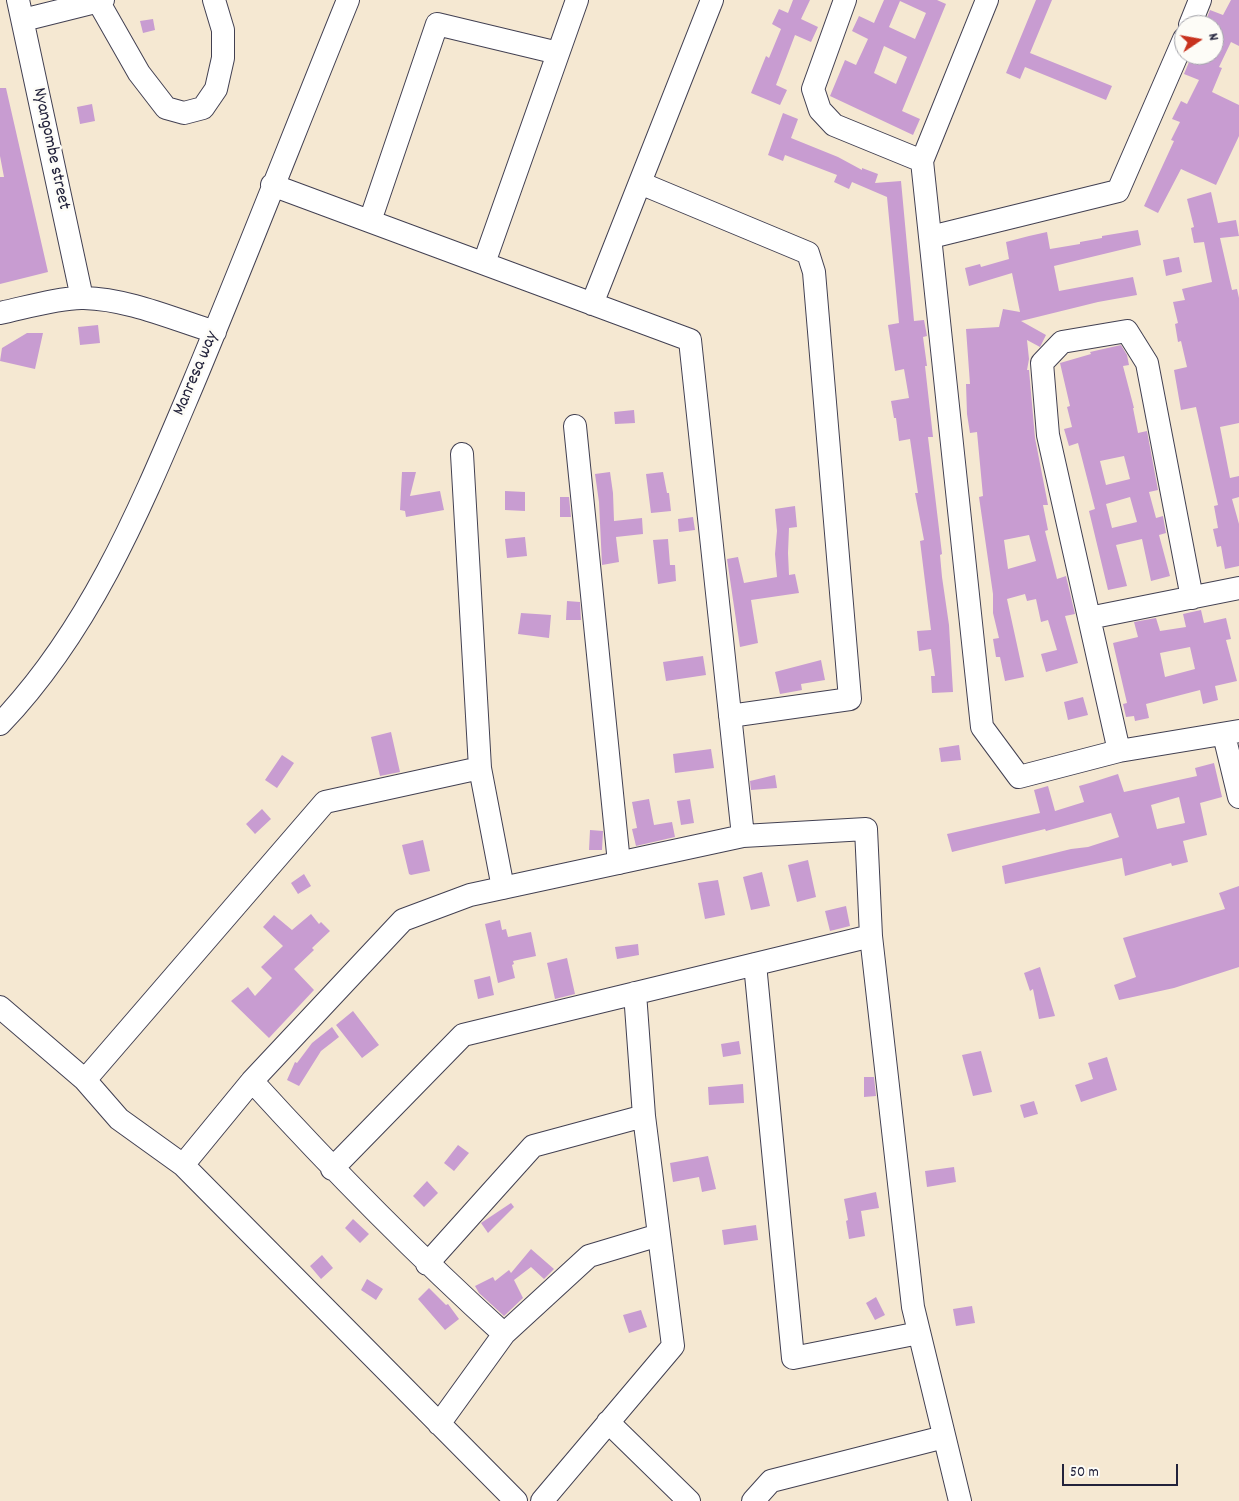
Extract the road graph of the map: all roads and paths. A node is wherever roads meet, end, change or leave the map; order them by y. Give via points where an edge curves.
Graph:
1 (214, 0) edge
2 (348, 0) edge
3 (577, 0) edge
4 (712, 0) edge
5 (845, 0) edge
6 (987, 0) edge
7 (1200, 0) edge
8 (100, 1) edge
9 (20, 10) edge
10 (1194, 15) edge
11 (558, 53) junction
12 (1174, 62) edge
13 (922, 161) junction
14 (640, 183) junction
15 (272, 185) junction
16 (370, 221) junction
17 (931, 237) junction
18 (484, 264) junction
19 (82, 298) junction
20 (592, 304) junction
21 (0, 313) edge
22 (215, 332) junction
23 (575, 426) dead end
24 (462, 454) dead end
25 (1239, 588) edge
26 (1192, 598) junction
27 (1089, 618) junction
28 (730, 716) junction
29 (0, 723) edge
30 (1231, 733) edge
31 (1119, 751) junction
32 (480, 768) junction
33 (1239, 797) edge
34 (743, 836) junction
35 (619, 863) junction
36 (503, 888) junction
37 (871, 936) junction
38 (755, 964) junction
39 (635, 993) junction
40 (0, 1006) edge
41 (84, 1080) junction
42 (252, 1081) junction
43 (644, 1116) junction
44 (183, 1165) junction
45 (332, 1169) junction
46 (659, 1235) junction
47 (427, 1264) junction
48 (919, 1333) junction
49 (504, 1334) junction
50 (608, 1422) junction
51 (440, 1424) junction
52 (944, 1437) junction
53 (516, 1501) edge
54 (542, 1501) edge
55 (689, 1501) edge
56 (752, 1501) edge
57 (960, 1501) edge

1 - 8 street via 223,30 223,58 216,89 203,108 184,113 166,108 139,73
2 - 15 street, Manresa way
3 - 11 street
4 - 14 street
5 - 13 street via 813,89 820,110 834,125
6 - 13 street
7 - 10 street
8 - 9 street
9 - 19 street, Nyangombe street
11 - 16 street via 437,24
11 - 18 street
12 - 17 street via 1118,191
13 - 17 street
14 - 20 street
14 - 28 street via 808,253 814,272 850,698
15 - 16 street
15 - 22 street, Manresa way
16 - 18 street
17 - 31 street via 982,726 1019,777
18 - 20 street
19 - 21 street
19 - 22 street via 116,302
20 - 28 street via 690,340
22 - 29 street, Manresa way via 120,549 60,650
23 - 35 street
24 - 32 street
25 - 26 street
26 - 27 street
26 - 27 street via 1147,363 1127,331 1062,342 1042,363 1048,435
27 - 31 street
28 - 34 street
30 - 31 street
30 - 33 street
32 - 36 street
32 - 41 street via 325,802
34 - 35 street
34 - 37 street via 866,829
35 - 36 street
36 - 42 street via 470,895 403,920
37 - 38 street
37 - 48 street via 913,1307
38 - 39 street
38 - 48 street via 793,1358
39 - 43 street
39 - 45 street via 463,1035
40 - 41 street
41 - 44 street via 118,1119
42 - 44 street
42 - 45 street
43 - 46 street
43 - 47 street via 533,1146
44 - 51 street
45 - 47 street
46 - 49 street via 589,1256
46 - 50 street via 673,1346
47 - 49 street
48 - 52 street
49 - 51 street
50 - 54 street
50 - 55 street
51 - 53 street
52 - 56 street via 770,1481
52 - 57 street

